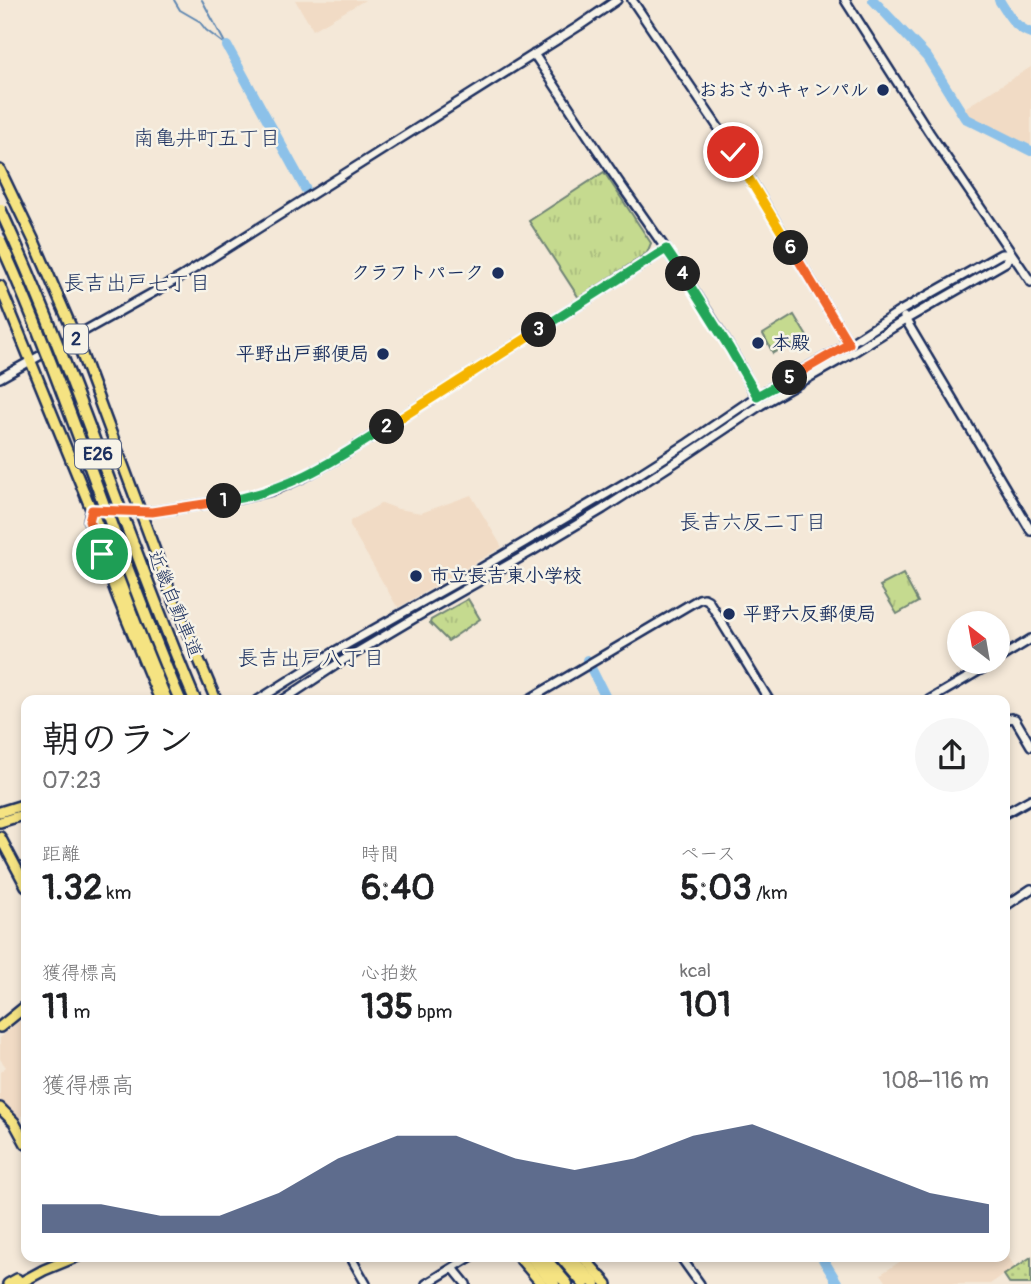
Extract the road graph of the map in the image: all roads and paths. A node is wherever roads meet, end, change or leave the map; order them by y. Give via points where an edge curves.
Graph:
1 (617, 0) edge
2 (632, 0) edge
3 (845, 0) edge
4 (534, 54) junction
5 (0, 170) edge
6 (0, 209) edge
7 (0, 241) edge
8 (666, 249) junction
9 (1011, 254) junction
10 (1031, 282) edge
11 (0, 286) edge
12 (900, 311) junction
13 (905, 320) junction
14 (75, 336) junction
15 (849, 344) junction
16 (31, 361) junction
17 (0, 378) edge
18 (757, 396) junction
19 (761, 405) junction
20 (92, 510) junction
21 (142, 513) junction
22 (1031, 531) edge
23 (1031, 639) edge
24 (1010, 652) edge
25 (973, 674) edge
26 (158, 695) edge
27 (167, 695) edge
28 (178, 695) edge
29 (193, 695) edge
30 (214, 695) edge
31 (266, 695) edge
32 (291, 695) edge
33 (536, 695) edge
34 (766, 695) edge
35 (937, 695) edge
36 (1010, 718) edge
37 (1031, 746) edge
38 (1031, 799) edge
39 (21, 806) edge
40 (1010, 811) edge
41 (0, 812) edge
42 (21, 816) edge
43 (0, 822) edge
44 (0, 837) edge
45 (21, 877) edge
46 (1031, 890) edge
47 (1010, 903) edge
48 (21, 1010) edge
49 (0, 1027) edge
50 (0, 1108) edge
51 (21, 1136) edge
52 (63, 1262) edge
53 (353, 1262) edge
54 (462, 1262) edge
55 (523, 1262) edge
56 (535, 1262) edge
57 (548, 1262) edge
58 (565, 1262) edge
59 (575, 1262) edge
60 (587, 1262) edge
61 (684, 1262) edge
62 (453, 1268) junction
63 (8, 1284) edge
64 (366, 1284) edge
65 (426, 1284) edge
66 (466, 1284) edge
67 (542, 1284) edge
68 (554, 1284) edge
69 (567, 1284) edge
70 (584, 1284) edge
71 (595, 1284) edge
72 (607, 1284) edge
73 (700, 1284) edge

1 - 4 street
2 - 15 street via 724,136
3 - 9 street
4 - 8 street
4 - 14 street via 191,271
5 - 14 main road, 2
6 - 29 highway, 近畿自動車道 / E26, bridge
7 - 28 highway, 近畿自動車道 / E26, bridge
8 - 18 street
8 - 21 street via 304,477 243,499
9 - 10 street
9 - 12 street via 1001,254
9 - 13 street via 1006,262
11 - 16 main road
12 - 13 street
12 - 15 street
13 - 19 street
13 - 22 street
14 - 16 street
14 - 21 main road, 2
15 - 18 street
16 - 17 street
16 - 20 main road
18 - 19 street
18 - 31 street via 625,483
19 - 32 street via 603,509
20 - 21 street
20 - 26 main road via 89,521
20 - 27 main road
21 - 30 main road, 2
23 - 24 street
25 - 35 street
33 - 34 street via 704,598
36 - 37 street via 1015,719
38 - 40 street
39 - 41 main road
42 - 43 main road
44 - 45 main road
46 - 47 street
48 - 49 main road
50 - 51 main road
52 - 63 main road
53 - 64 street
54 - 62 street
55 - 67 main road
56 - 68 highway
57 - 69 highway
58 - 70 highway
59 - 71 highway
60 - 72 main road
61 - 73 street
62 - 65 street
62 - 66 street

